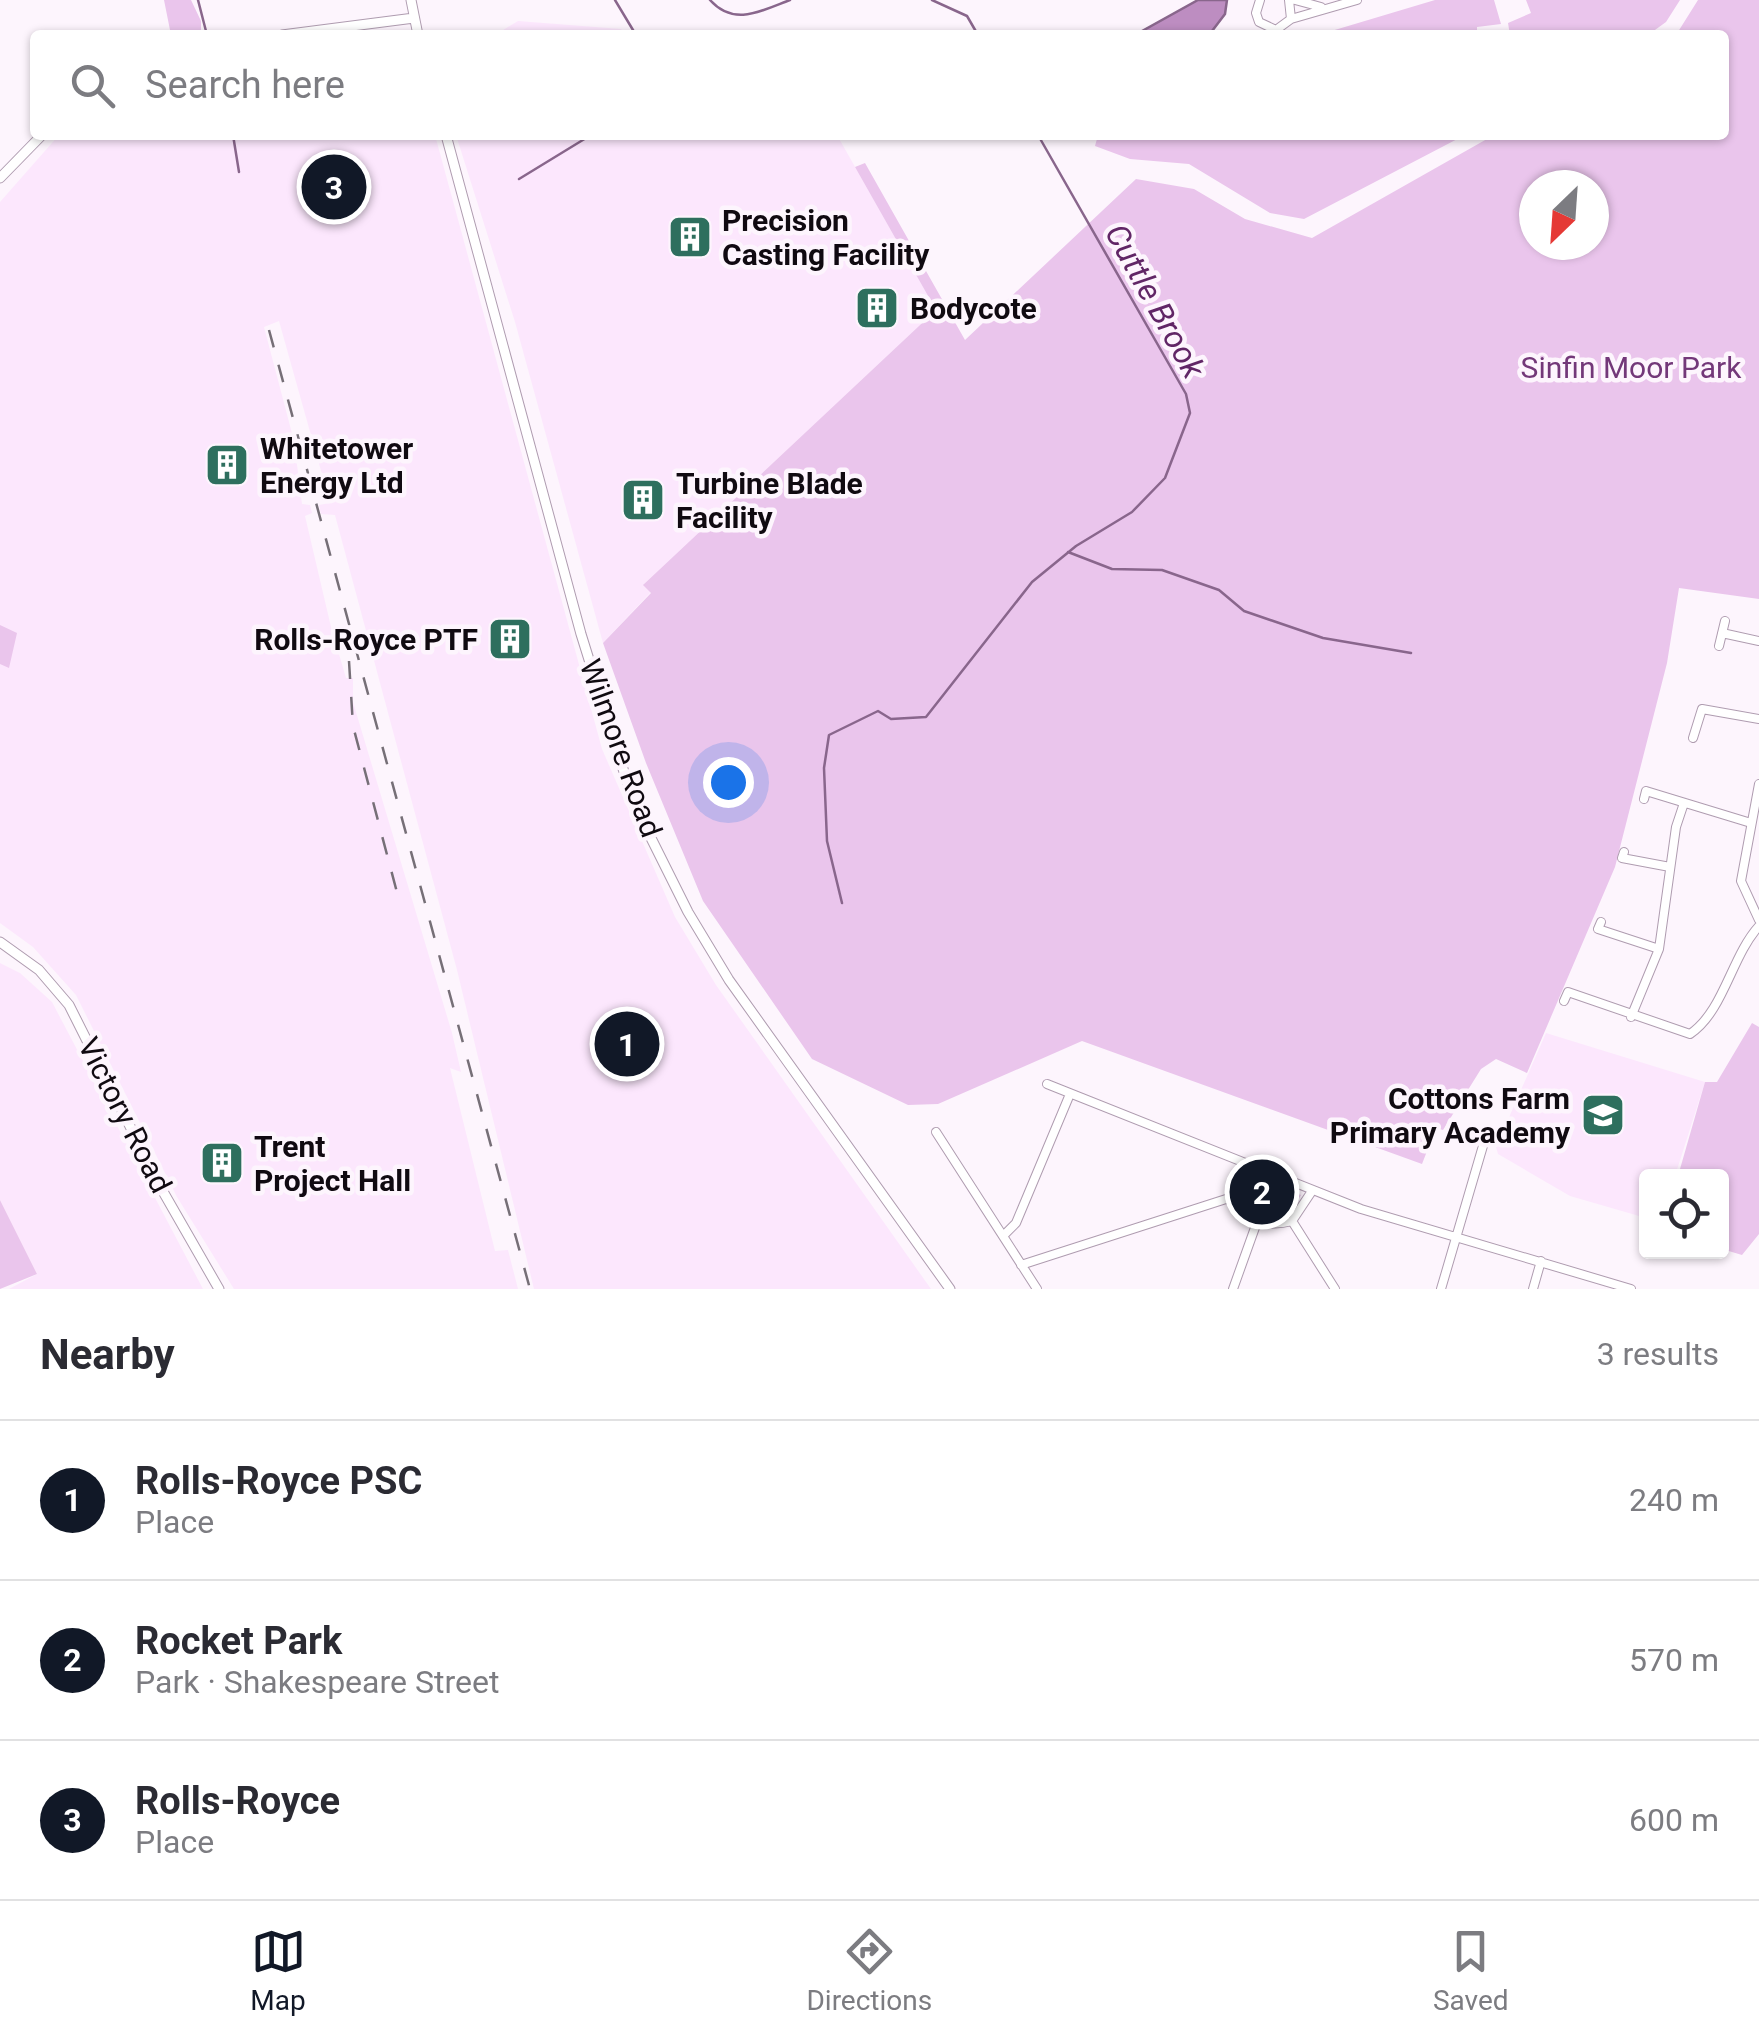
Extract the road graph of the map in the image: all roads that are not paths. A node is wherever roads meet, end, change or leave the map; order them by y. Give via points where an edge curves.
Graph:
1 (410, 0) edge
2 (1292, 0) edge
3 (1357, 0) edge
4 (1257, 3) edge
5 (1321, 8) junction
6 (414, 18) junction
7 (1292, 19) junction
8 (321, 30) edge
9 (417, 30) edge
10 (37, 140) edge
11 (447, 140) edge
12 (0, 178) edge
13 (1725, 621) dead end
14 (1722, 634) junction
15 (1759, 642) edge
16 (1719, 646) dead end
17 (1759, 719) edge
18 (1693, 738) dead end
19 (1759, 784) edge
20 (1644, 799) dead end
21 (1684, 804) junction
22 (1750, 828) junction
23 (1624, 852) dead end
24 (1670, 867) junction
25 (1601, 922) dead end
26 (1759, 923) edge
27 (0, 942) edge
28 (1659, 950) junction
29 (0, 952) edge
30 (16, 954) junction
31 (1564, 1001) dead end
32 (1631, 1017) junction
33 (1047, 1084) dead end
34 (1070, 1094) junction
35 (936, 1132) dead end
36 (1485, 1139) dead end
37 (1312, 1192) junction
38 (1292, 1221) junction
39 (1258, 1222) junction
40 (1003, 1236) junction
41 (1456, 1238) junction
42 (1541, 1262) junction
43 (1021, 1265) junction
44 (219, 1289) edge
45 (950, 1289) edge
46 (1037, 1289) edge
47 (1234, 1289) edge
48 (1335, 1289) edge
49 (1441, 1289) edge
50 (1533, 1289) edge
51 (1631, 1289) edge

1 - 6 street
2 - 5 street
2 - 7 street
3 - 5 street
4 - 7 street via 1256,18 1266,28 1281,29
5 - 7 street
6 - 8 street
6 - 9 street
10 - 12 street
11 - 45 street, Wilmore Road via 581,634 634,804 729,980
13 - 14 street
14 - 15 street
14 - 16 street
17 - 18 street via 1702,709
19 - 22 street
20 - 21 street via 1646,791
21 - 22 street
21 - 24 street
22 - 26 street via 1741,880
23 - 24 street via 1622,858
24 - 28 street
25 - 28 street via 1598,929
26 - 32 street via 1704,1026 1690,1034
27 - 30 street, Victory Road
28 - 32 street
29 - 30 street
30 - 44 street, Victory Road via 69,1006
31 - 32 street via 1568,992
33 - 34 street
34 - 37 street
34 - 40 street via 1016,1223
35 - 40 street
36 - 41 street
37 - 38 street
37 - 41 street
38 - 39 street
38 - 48 street
39 - 43 street via 1226,1200
39 - 47 street
40 - 43 street
41 - 42 street
41 - 49 street
42 - 50 street
42 - 51 street
43 - 46 street

